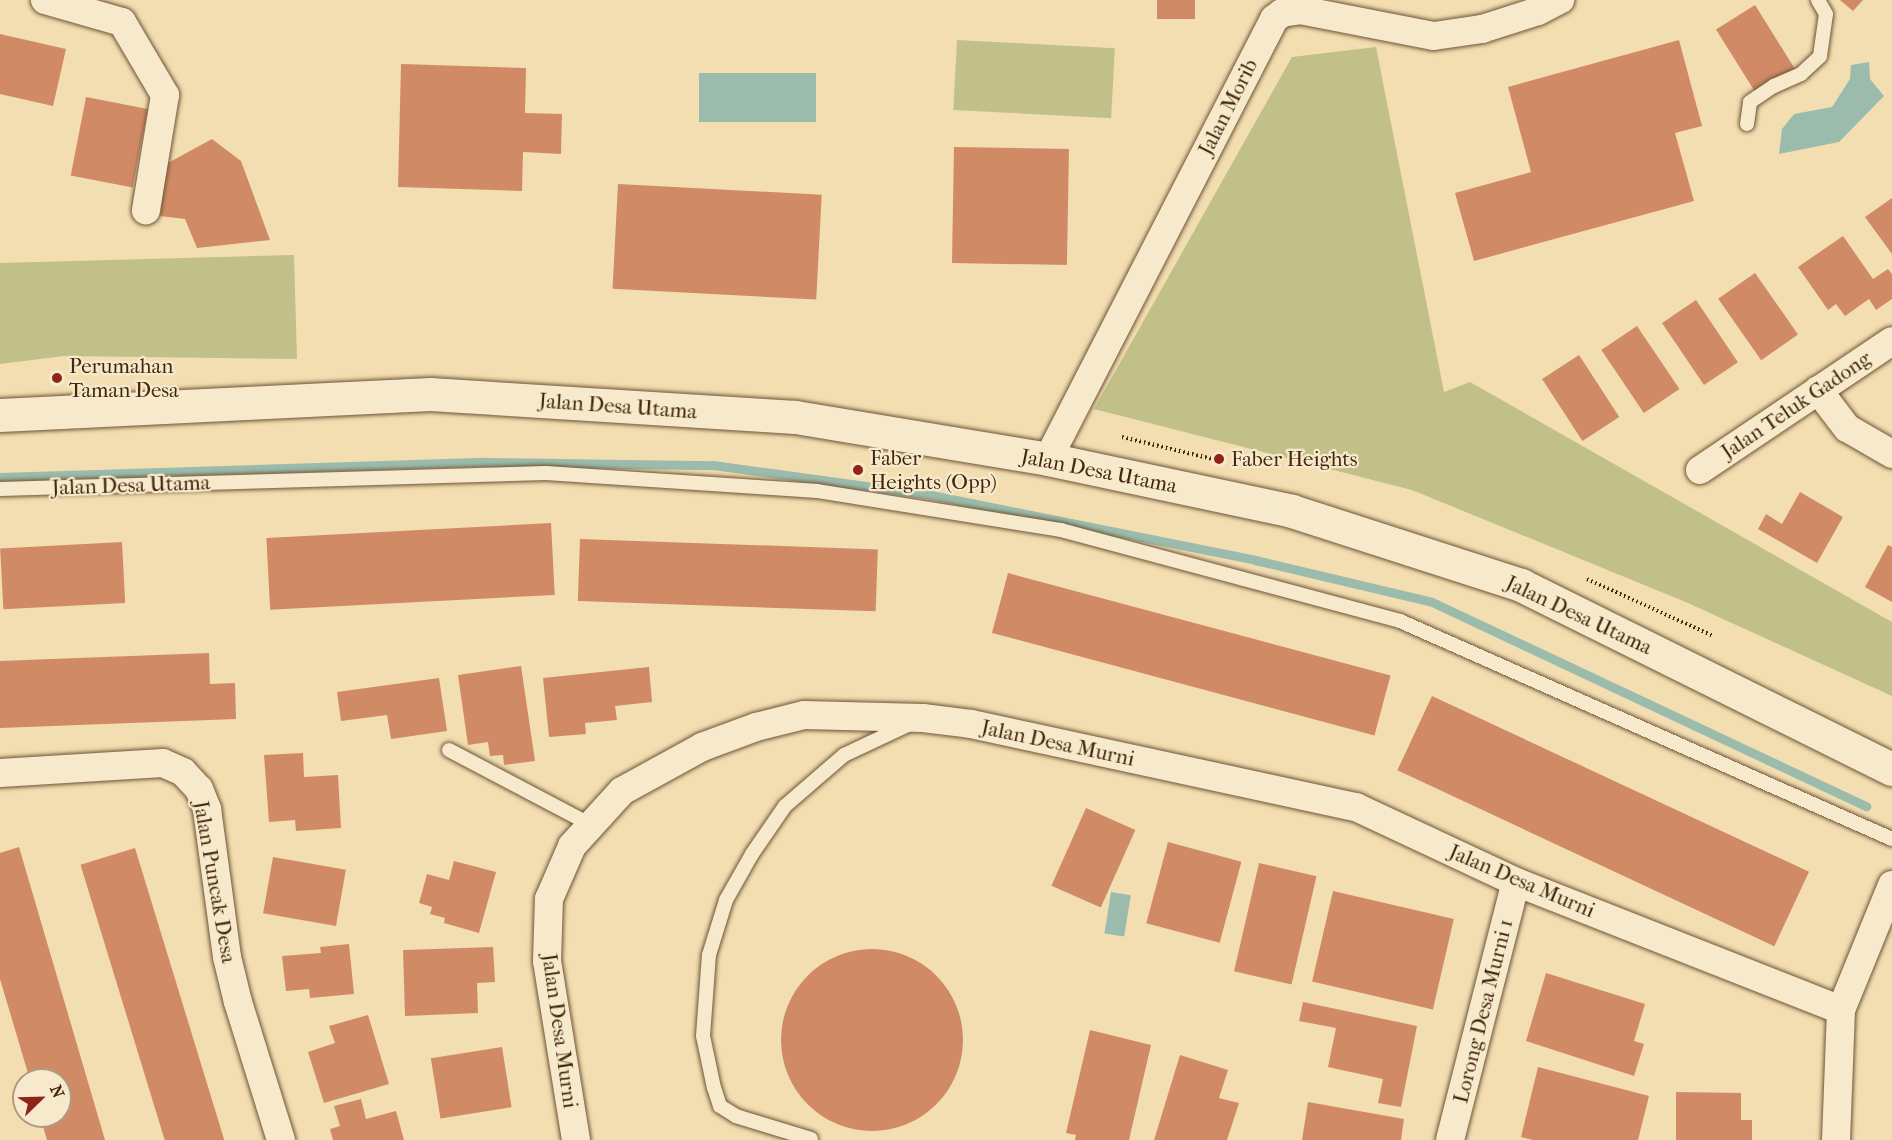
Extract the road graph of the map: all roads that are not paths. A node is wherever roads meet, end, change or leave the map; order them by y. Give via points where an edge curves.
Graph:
1 (45, 0) edge
2 (1560, 0) edge
3 (1818, 0) edge
4 (1316, 6) edge
5 (1747, 124) dead end
6 (146, 210) dead end
7 (1892, 341) edge
8 (1818, 390) junction
9 (0, 415) edge
10 (1892, 454) edge
11 (1048, 459) junction
12 (1700, 470) dead end
13 (0, 489) edge
14 (923, 718) junction
15 (449, 750) dead end
16 (1892, 769) edge
17 (0, 773) edge
18 (591, 825) junction
19 (1892, 839) edge
20 (1516, 882) junction
21 (1892, 885) edge
22 (1841, 1010) junction
23 (811, 1139) edge
24 (281, 1140) edge
25 (576, 1140) edge
26 (1450, 1140) edge
27 (1836, 1140) edge

1 - 6 street via 122,22 165,95
2 - 4 street, Jalan Morib via 1482,29 1434,36
3 - 5 lane via 1826,14 1820,57 1801,74 1750,102
4 - 11 street, Jalan Morib via 1282,13 1268,27
7 - 8 street, Jalan Teluk Gadong
8 - 10 street via 1847,428
8 - 12 street, Jalan Teluk Gadong
9 - 11 street, Jalan Desa Utama via 430,394 795,417
11 - 16 street, Jalan Desa Utama via 1292,511 1521,585
13 - 19 lane, Jalan Desa Utama via 546,473 817,490 1061,530 1400,621
14 - 18 street, Jalan Desa Murni via 804,715 756,727 702,747 622,791
14 - 20 street, Jalan Desa Murni via 971,724 1356,807
14 - 23 lane via 844,755 785,806 726,900 709,955 704,1036 720,1106 736,1116
15 - 18 lane
17 - 24 street, Jalan Puncak Desa via 164,763 183,772 199,789 207,809 227,957
18 - 25 street, Jalan Desa Murni via 572,846 549,899 547,961
20 - 22 street, Jalan Desa Murni
20 - 26 street, Lorong Desa Murni 1
21 - 22 street
22 - 27 street

